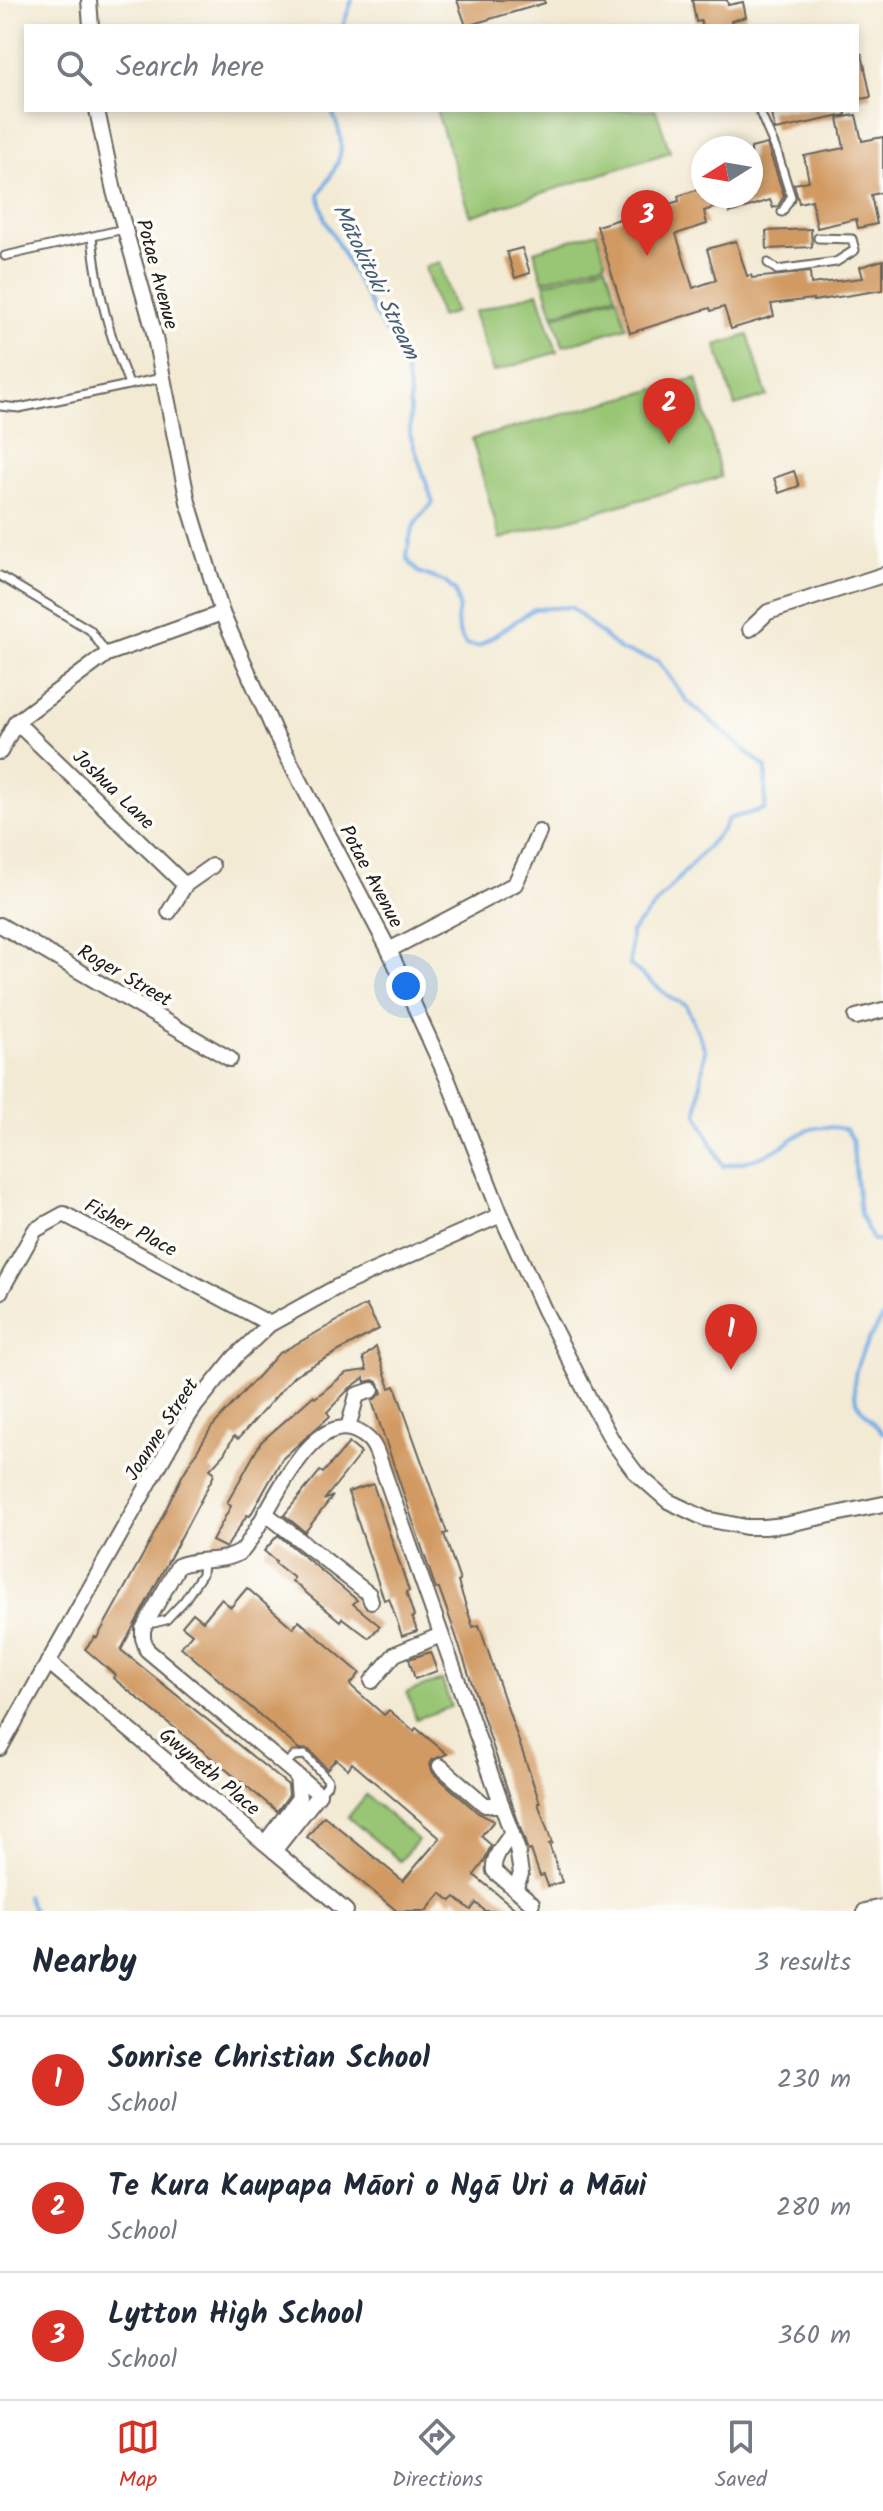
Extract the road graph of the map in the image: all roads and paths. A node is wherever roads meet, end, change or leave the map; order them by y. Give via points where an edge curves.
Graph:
1 (89, 0) edge
2 (91, 24) edge
3 (97, 112) edge
4 (760, 112) edge
5 (782, 212) dead end
6 (125, 228) junction
7 (92, 237) junction
8 (818, 238) dead end
9 (5, 256) dead end
10 (768, 263) dead end
11 (162, 378) junction
12 (129, 384) junction
13 (0, 406) edge
14 (883, 575) edge
15 (0, 576) edge
16 (222, 613) junction
17 (750, 629) dead end
18 (107, 654) junction
19 (16, 722) junction
20 (0, 752) edge
21 (539, 832) dead end
22 (212, 866) dead end
23 (185, 885) junction
24 (169, 912) dead end
25 (0, 925) edge
26 (389, 950) junction
27 (883, 1010) edge
28 (856, 1017) dead end
29 (230, 1059) dead end
30 (501, 1215) junction
31 (0, 1292) edge
32 (270, 1324) junction
33 (372, 1390) dead end
34 (348, 1428) junction
35 (883, 1504) edge
36 (265, 1513) junction
37 (203, 1561) junction
38 (371, 1601) dead end
39 (146, 1622) junction
40 (441, 1635) junction
41 (48, 1662) junction
42 (372, 1681) dead end
43 (0, 1748) edge
44 (284, 1765) junction
45 (440, 1766) dead end
46 (297, 1776) junction
47 (319, 1794) junction
48 (502, 1805) junction
49 (512, 1833) junction
50 (270, 1847) junction
51 (515, 1888) junction
52 (532, 1903) dead end
53 (883, 1907) edge
54 (346, 1911) edge
55 (865, 1911) edge

1 - 2 street
3 - 6 street, Potae Avenue
4 - 5 lane via 788,182 791,197
6 - 7 lane
6 - 11 street, Potae Avenue
7 - 9 lane
7 - 12 lane via 104,315
8 - 10 lane via 852,239 855,250 836,262 777,270
11 - 12 lane
11 - 16 street, Potae Avenue via 188,502
12 - 13 lane via 19,408
14 - 17 street via 768,612
15 - 18 lane via 90,630
16 - 18 street
16 - 26 street, Potae Avenue via 275,733
18 - 19 street
19 - 20 street
19 - 23 street, Joshua Lane
21 - 26 street via 515,884
22 - 23 street
23 - 24 street
25 - 29 street, Roger Street
26 - 30 street, Potae Avenue
27 - 28 street
30 - 32 street, Joanne Street via 337,1287
30 - 35 street, Potae Avenue via 592,1404 652,1489 686,1511 746,1527 784,1525
31 - 32 street, Fisher Place via 35,1230 64,1214
32 - 41 street, Joanne Street via 196,1405
33 - 34 street via 357,1395
34 - 36 street via 323,1435 303,1455
34 - 40 street via 367,1436 374,1447
36 - 37 street via 242,1551
36 - 38 street via 369,1594
37 - 39 street via 178,1566
37 - 39 lane via 202,1574 184,1601 166,1620
39 - 44 street via 147,1650
40 - 42 street via 395,1654
40 - 48 street
41 - 43 street, Joanne Street
41 - 50 street, Gwyneth Place
44 - 46 street
44 - 47 lane via 305,1755 328,1780
45 - 48 street via 485,1805
46 - 47 street
46 - 50 street via 299,1798
47 - 50 street
48 - 49 street
49 - 51 street via 521,1865
49 - 51 street via 492,1867
50 - 54 street, Gwyneth Place
51 - 52 street
53 - 55 street

